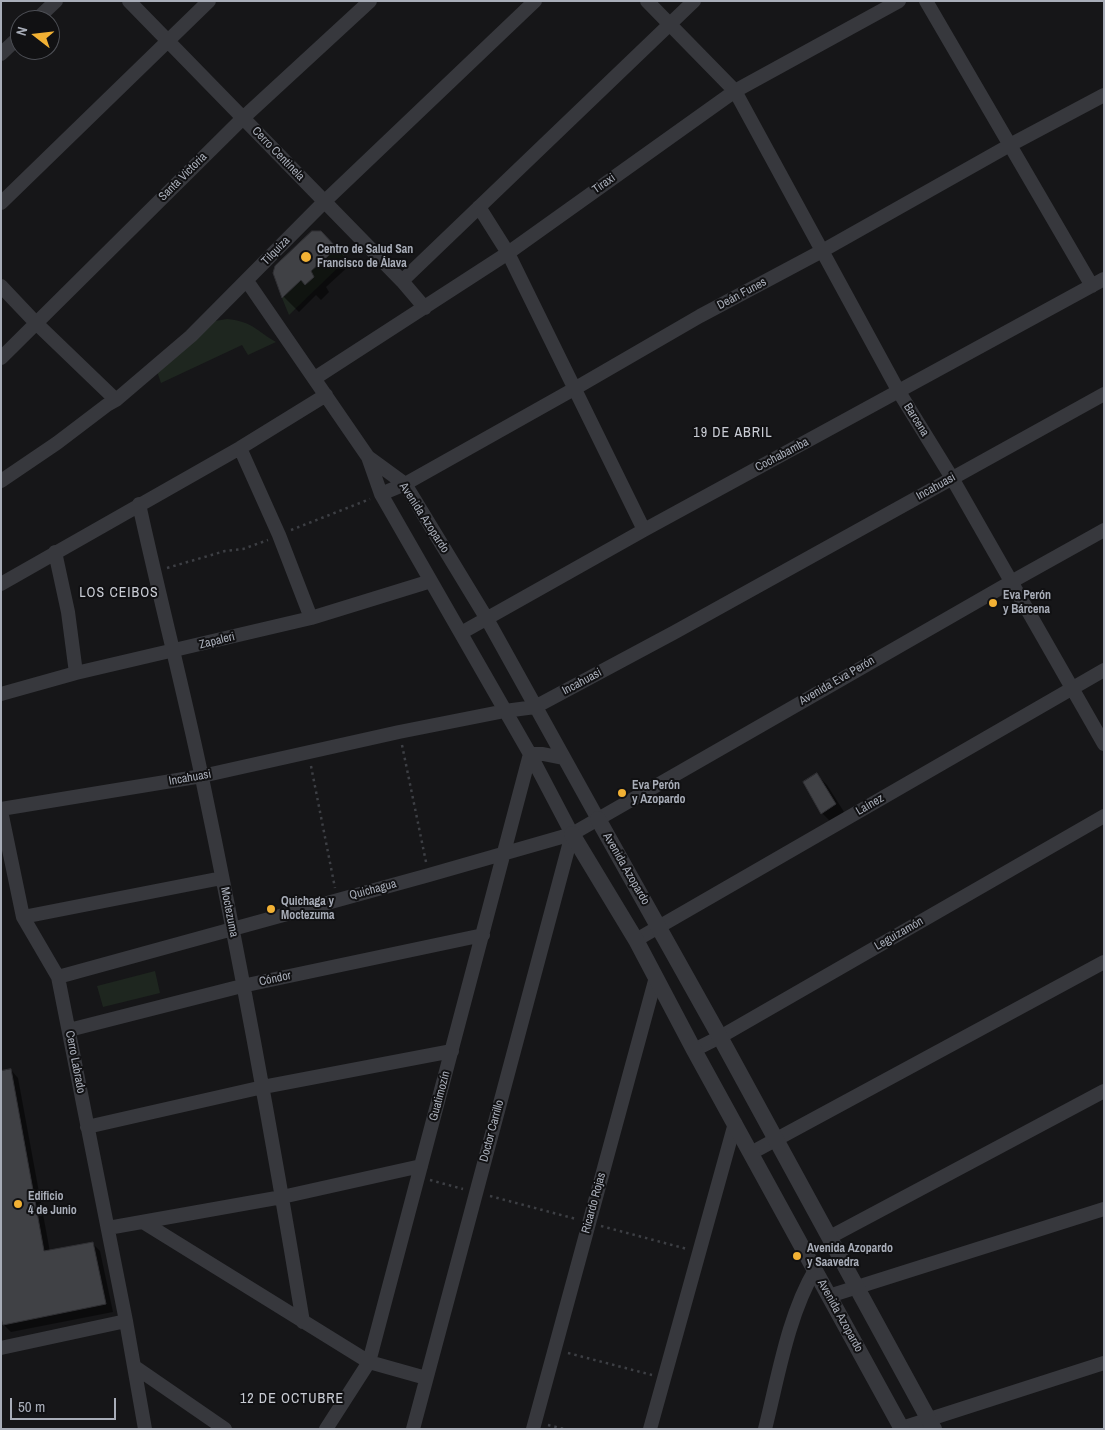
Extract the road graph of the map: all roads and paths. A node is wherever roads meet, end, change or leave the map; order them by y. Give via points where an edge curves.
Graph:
1 (56, 1) edge
2 (129, 1) edge
3 (209, 1) edge
4 (370, 1) edge
5 (535, 1) edge
6 (647, 1) edge
7 (694, 1) edge
8 (899, 1) edge
9 (926, 1) edge
10 (47, 10) edge
11 (670, 24) junction
12 (168, 41) junction
13 (736, 91) junction
14 (1104, 95) edge
15 (243, 118) junction
16 (1010, 145) junction
17 (324, 202) junction
18 (1, 203) edge
19 (479, 207) junction
20 (822, 251) junction
21 (508, 253) junction
22 (247, 280) junction
23 (402, 281) junction
24 (1098, 283) edge
25 (1, 286) edge
26 (425, 308) junction
27 (36, 323) junction
28 (1, 358) edge
29 (315, 378) junction
30 (574, 389) junction
31 (899, 392) junction
32 (1104, 394) edge
33 (326, 395) junction
34 (116, 400) junction
35 (240, 448) junction
36 (368, 458) junction
37 (952, 478) junction
38 (1, 481) edge
39 (405, 484) junction
40 (381, 494) junction
41 (139, 504) junction
42 (644, 530) junction
43 (1104, 530) edge
44 (55, 552) junction
45 (431, 582) junction
46 (1011, 582) junction
47 (1, 584) edge
48 (311, 618) junction
49 (487, 620) junction
50 (461, 633) junction
51 (172, 652) junction
52 (1104, 670) edge
53 (76, 673) junction
54 (1072, 687) junction
55 (1, 694) edge
56 (535, 707) junction
57 (505, 711) junction
58 (399, 732) junction
59 (1104, 744) edge
60 (308, 752) junction
61 (530, 754) junction
62 (563, 758) junction
63 (202, 776) junction
64 (1, 810) edge
65 (1104, 816) edge
66 (598, 819) junction
67 (572, 834) junction
68 (503, 854) junction
69 (429, 875) junction
70 (222, 878) junction
71 (337, 900) junction
72 (23, 918) junction
73 (659, 928) junction
74 (233, 930) junction
75 (482, 935) junction
76 (636, 940) junction
77 (1104, 962) edge
78 (58, 977) junction
79 (656, 977) junction
80 (242, 986) junction
81 (69, 1030) junction
82 (720, 1037) junction
83 (694, 1050) junction
84 (452, 1051) junction
85 (263, 1087) junction
86 (1104, 1091) edge
87 (734, 1123) junction
88 (87, 1127) junction
89 (776, 1140) junction
90 (751, 1154) junction
91 (420, 1172) junction
92 (476, 1192) junction
93 (282, 1196) junction
94 (1104, 1209) edge
95 (142, 1222) junction
96 (588, 1223) junction
97 (108, 1228) junction
98 (830, 1237) junction
99 (699, 1252) junction
100 (814, 1270) junction
101 (856, 1288) junction
102 (829, 1296) junction
103 (126, 1322) junction
104 (304, 1322) junction
105 (1, 1348) edge
106 (554, 1350) junction
107 (369, 1362) junction
108 (1104, 1363) edge
109 (135, 1367) junction
110 (426, 1378) junction
111 (663, 1378) junction
112 (932, 1423) edge
113 (902, 1428) edge
114 (145, 1429) edge
115 (224, 1429) edge
116 (326, 1429) edge
117 (413, 1429) edge
118 (533, 1429) edge
119 (650, 1429) edge
120 (765, 1429) edge

1 - 10 street
2 - 12 street, Cerro Centinela
3 - 12 street
4 - 15 street, Santa Victoria
5 - 17 street, Tilquiza
6 - 11 street, Barcena
7 - 11 street
8 - 13 street, Tiraxi
9 - 16 street
11 - 13 street, Barcena
11 - 19 street
12 - 15 street, Cerro Centinela
12 - 18 street
13 - 20 street, Barcena
13 - 21 street, Tiraxi
14 - 16 street, Deán Funes
15 - 17 street, Cerro Centinela
15 - 27 street, Santa Victoria
16 - 20 street, Deán Funes
16 - 24 street
17 - 22 street, Tilquiza
17 - 23 street, Cerro Centinela
19 - 21 street
19 - 23 street
20 - 30 street, Deán Funes via 700,316
20 - 31 street, Barcena
21 - 26 street, Tiraxi
21 - 30 street
22 - 29 street
22 - 34 street, Tilquiza via 191,336
23 - 26 street, Cerro Centinela
24 - 31 street, Cochabamba
25 - 27 street
26 - 29 street, Tiraxi
27 - 28 street, Santa Victoria
27 - 34 street
29 - 33 street
30 - 39 street, Deán Funes
30 - 42 street
31 - 37 street, Barcena
31 - 42 street, Cochabamba
32 - 37 street, Incahuasi
33 - 35 street
33 - 36 street
34 - 38 street, Tilquiza
35 - 41 street
35 - 48 street
36 - 39 street, Avenida Azopardo
36 - 40 street, Avenida Azopardo
37 - 46 street, Barcena
37 - 56 street, Incahuasi
39 - 40 street, Deán Funes
39 - 49 street, Avenida Azopardo
40 - 45 street, Avenida Azopardo
41 - 44 street
41 - 51 street, Moctezuma
42 - 49 street, Cochabamba
43 - 46 street, Avenida Eva Perón
44 - 47 street
44 - 53 street via 68,612
45 - 48 street, Zapaleri
45 - 50 street, Avenida Azopardo
46 - 54 street, Barcena
46 - 66 street, Avenida Eva Perón
48 - 51 street, Zapaleri
49 - 50 street, Cochabamba
49 - 56 street, Avenida Azopardo
50 - 57 street, Avenida Azopardo
51 - 53 street, Zapaleri
51 - 63 street, Moctezuma
52 - 54 street, Lainez
53 - 55 street, Zapaleri
54 - 59 street, Barcena
54 - 73 street, Lainez
56 - 57 street, Incahuasi
56 - 62 street, Avenida Azopardo
57 - 58 street, Incahuasi
57 - 61 street, Avenida Azopardo
58 - 60 street, Incahuasi
58 - 69 path
60 - 63 street, Incahuasi
60 - 71 path
61 - 62 street
61 - 67 street, Avenida Azopardo
61 - 68 street, Guatimozín
62 - 66 street, Avenida Azopardo
63 - 64 street, Incahuasi
63 - 70 street, Moctezuma
64 - 72 street, Cerro Labrado
65 - 82 street, Leguizamón
66 - 67 street, Avenida Eva Perón
66 - 73 street, Avenida Azopardo
67 - 68 street, Quichagua
67 - 76 street, Avenida Azopardo
67 - 92 street, Doctor Carrillo
68 - 69 street, Quichagua
68 - 75 street, Guatimozín
69 - 71 street, Quichagua
70 - 72 street
70 - 74 street, Moctezuma
71 - 74 street, Quichagua
72 - 78 street, Cerro Labrado
73 - 76 street, Lainez
73 - 82 street, Avenida Azopardo
74 - 78 street, Quichagua
74 - 80 street, Moctezuma
75 - 80 street, Cóndor
75 - 84 street, Guatimozín
76 - 79 street, Avenida Azopardo
77 - 89 street
78 - 81 street, Cerro Labrado
79 - 83 street, Avenida Azopardo
79 - 96 street, Ricardo Rojas
80 - 81 street, Cóndor
80 - 85 street, Moctezuma
81 - 88 street, Cerro Labrado
82 - 83 street, Leguizamón
82 - 89 street, Avenida Azopardo
83 - 87 street, Avenida Azopardo
84 - 85 street
84 - 91 street, Guatimozín
85 - 88 street
85 - 93 street, Moctezuma
86 - 98 street
87 - 90 street, Avenida Azopardo
87 - 99 street
88 - 97 street, Cerro Labrado
89 - 90 street
89 - 98 street, Avenida Azopardo
90 - 100 street, Avenida Azopardo
91 - 92 path
91 - 93 street
91 - 107 street, Guatimozín
92 - 96 path
92 - 110 street, Doctor Carrillo
93 - 95 street
93 - 104 street, Moctezuma
94 - 101 street
95 - 97 street
95 - 104 street
96 - 99 path
96 - 106 street, Ricardo Rojas
97 - 103 street, Cerro Labrado
98 - 101 street, Avenida Azopardo
99 - 111 street
100 - 102 street, Avenida Azopardo
100 - 120 street via 795,1312
101 - 102 street
101 - 112 street, Avenida Azopardo
102 - 113 street, Avenida Azopardo
103 - 105 street
103 - 109 street, Cerro Labrado
104 - 107 street
106 - 111 path
106 - 118 street, Ricardo Rojas
107 - 110 street
107 - 116 street, Guatimozín
108 - 112 street
109 - 114 street, Cerro Labrado
109 - 115 street
110 - 117 street, Doctor Carrillo
111 - 119 street
112 - 113 street

